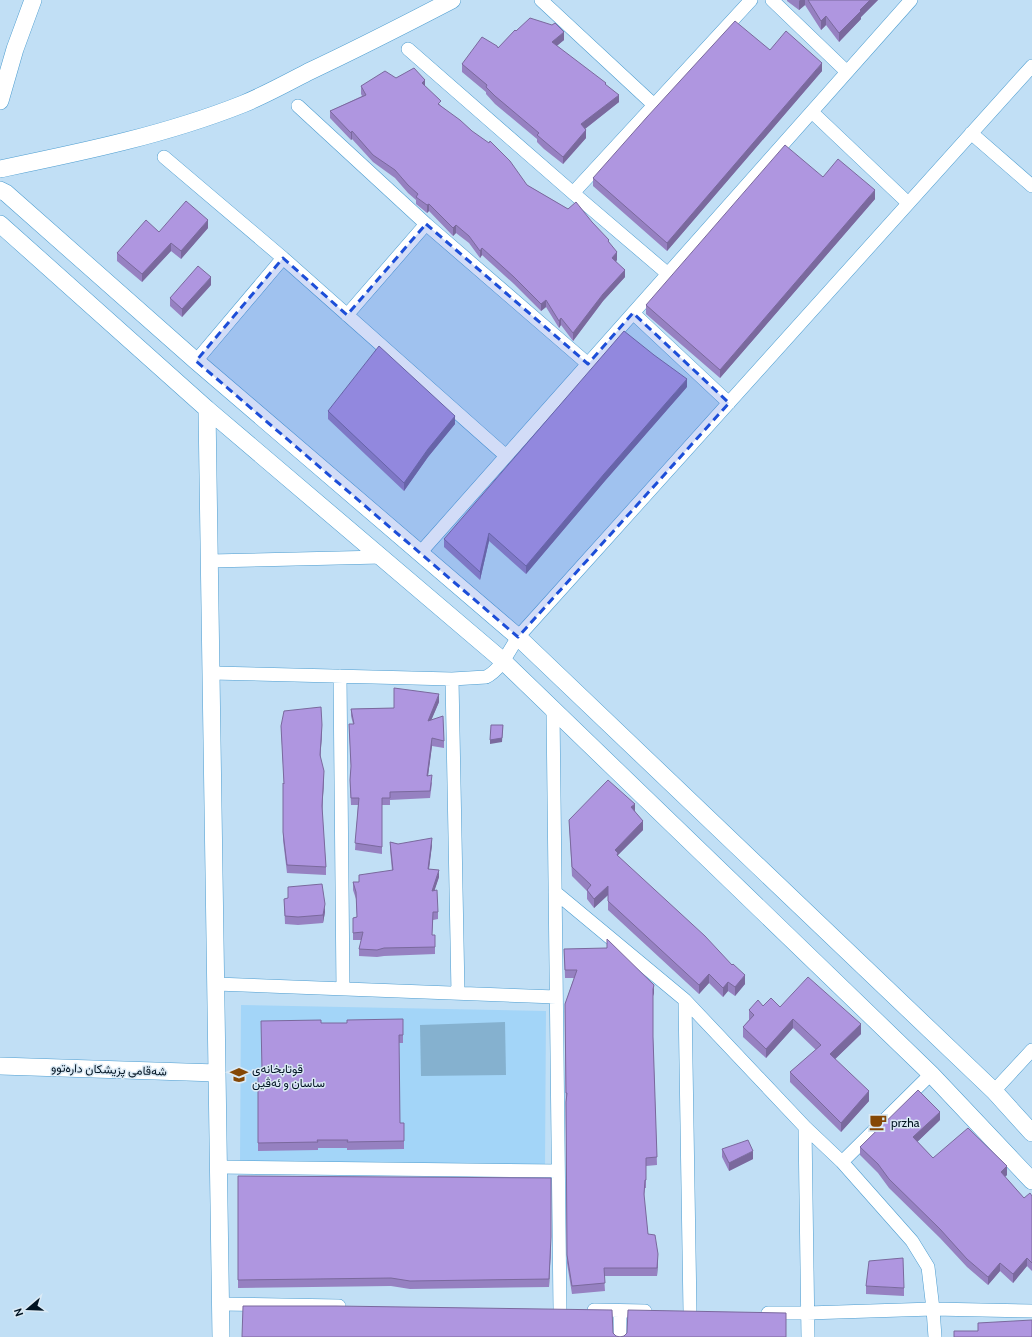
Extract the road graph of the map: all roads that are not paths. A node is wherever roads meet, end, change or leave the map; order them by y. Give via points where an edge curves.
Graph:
1 (33, 0) edge
2 (452, 0) edge
3 (541, 0) edge
4 (751, 0) edge
5 (772, 0) edge
6 (911, 0) edge
7 (408, 49) dead end
8 (1032, 66) edge
9 (847, 72) junction
10 (0, 101) edge
11 (654, 105) junction
12 (298, 106) dead end
13 (812, 112) junction
14 (971, 133) junction
15 (164, 157) dead end
16 (0, 169) edge
17 (1032, 186) edge
18 (0, 190) edge
19 (573, 193) junction
20 (908, 203) junction
21 (0, 224) edge
22 (426, 224) junction
23 (283, 258) junction
24 (668, 274) junction
25 (633, 313) junction
26 (347, 315) junction
27 (196, 361) junction
28 (588, 364) junction
29 (729, 403) junction
30 (208, 409) junction
31 (506, 456) junction
32 (420, 553) junction
33 (382, 557) junction
34 (210, 561) junction
35 (518, 637) junction
36 (502, 660) junction
37 (212, 673) junction
38 (340, 676) junction
39 (452, 679) junction
40 (553, 710) junction
41 (555, 892) junction
42 (216, 984) junction
43 (343, 989) junction
44 (458, 993) junction
45 (556, 997) junction
46 (685, 1000) junction
47 (1032, 1050) edge
48 (0, 1066) edge
49 (217, 1073) junction
50 (931, 1074) junction
51 (994, 1091) junction
52 (805, 1127) junction
53 (1032, 1133) edge
54 (842, 1162) junction
55 (218, 1167) junction
56 (558, 1171) junction
57 (1032, 1181) edge
58 (220, 1304) junction
59 (354, 1306) edge
60 (544, 1309) edge
61 (933, 1309) junction
62 (560, 1310) junction
63 (620, 1310) junction
64 (1032, 1310) edge
65 (659, 1311) edge
66 (675, 1311) edge
67 (690, 1312) junction
68 (706, 1312) edge
69 (753, 1312) edge
70 (807, 1313) junction
71 (221, 1337) edge
72 (620, 1337) edge
73 (808, 1337) edge
74 (935, 1337) edge

1 - 10 street
2 - 16 street via 244,104 144,137
3 - 11 street
4 - 11 street
5 - 9 street
6 - 9 street
7 - 19 street
8 - 14 street
9 - 13 street
11 - 19 street
12 - 22 street
13 - 20 street
13 - 24 street
14 - 17 street
14 - 20 street
15 - 23 street
18 - 27 street
19 - 24 street
20 - 29 street
21 - 30 street
22 - 26 street
22 - 28 street
23 - 26 street
23 - 27 street
24 - 25 street
25 - 28 street
25 - 29 street
26 - 31 street
27 - 32 street
28 - 31 street
29 - 35 street
30 - 33 street
30 - 34 street
31 - 32 street
32 - 35 street
33 - 34 street
33 - 36 street
34 - 37 street
35 - 36 street
35 - 51 street
36 - 39 street via 494,672 486,677
36 - 40 street
37 - 38 street
37 - 42 street
38 - 39 street
38 - 43 street
39 - 44 street
40 - 41 street
40 - 50 street
41 - 45 street
41 - 46 street
42 - 43 street
42 - 49 street
43 - 44 street
44 - 45 street
45 - 56 street
46 - 52 street
46 - 67 street
47 - 51 street
48 - 49 street, شەقامی پزیشکان دارەتوو
49 - 55 street
50 - 54 street
50 - 57 street
51 - 53 street
52 - 54 street
52 - 70 street
54 - 61 street via 912,1241 928,1267
55 - 56 street
55 - 58 street
56 - 62 street
58 - 59 street
58 - 71 street
60 - 62 street
61 - 64 street
61 - 70 street
61 - 74 street
62 - 63 street
63 - 65 street
63 - 72 street
66 - 67 street
67 - 68 street
69 - 70 street
70 - 73 street

